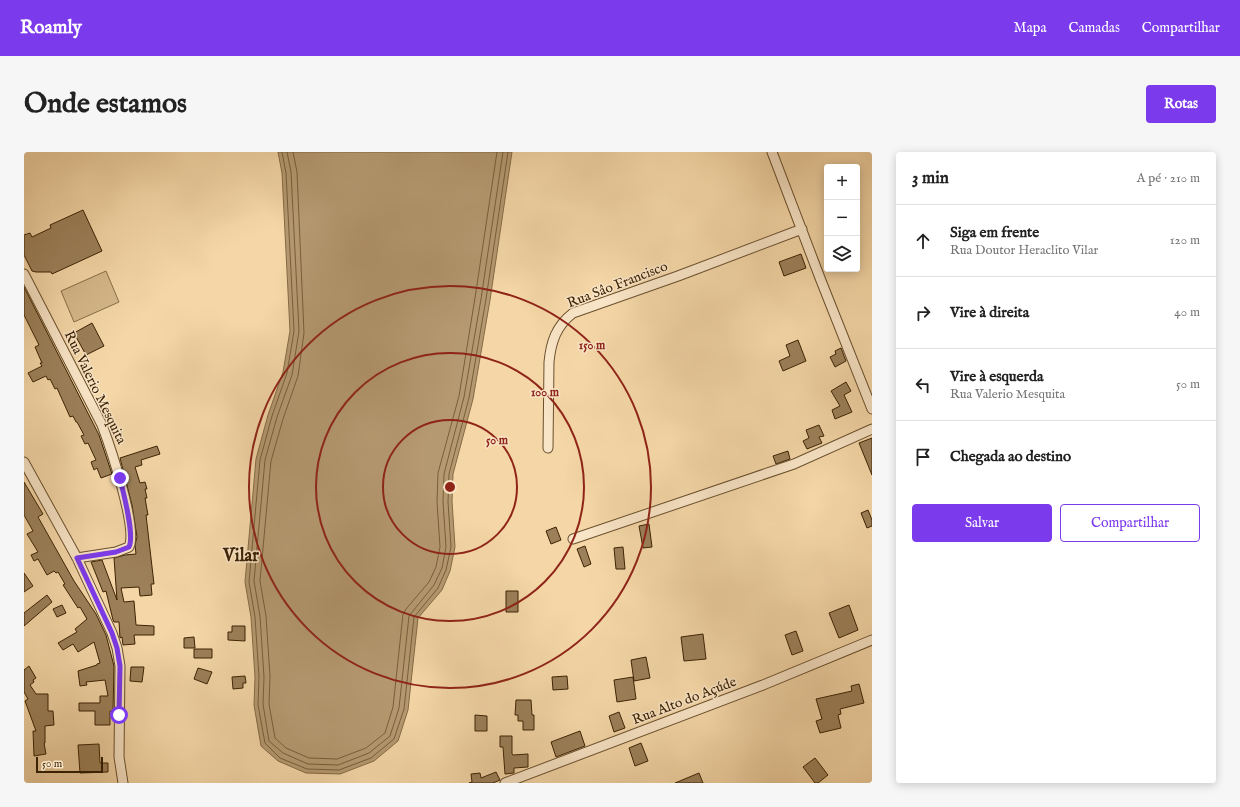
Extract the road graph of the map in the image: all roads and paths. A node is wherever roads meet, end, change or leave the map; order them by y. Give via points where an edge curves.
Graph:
1 (772, 152) edge
2 (802, 229) junction
3 (24, 274) edge
4 (872, 409) edge
5 (872, 428) edge
6 (548, 448) dead end
7 (24, 462) edge
8 (573, 539) dead end
9 (77, 558) junction
10 (872, 640) edge
11 (123, 783) edge
12 (505, 783) edge

1 - 2 street
2 - 4 street
2 - 6 street, Rua Sâo Francisco via 573,313 565,319 553,338 550,350
3 - 9 street, Rua Valerio Mesquita via 102,425 111,447 128,512 132,540 129,547
5 - 8 street via 794,464
7 - 9 street
9 - 11 street via 112,633 119,657 119,743
10 - 12 street, Rua Alto do Açúde via 763,685

